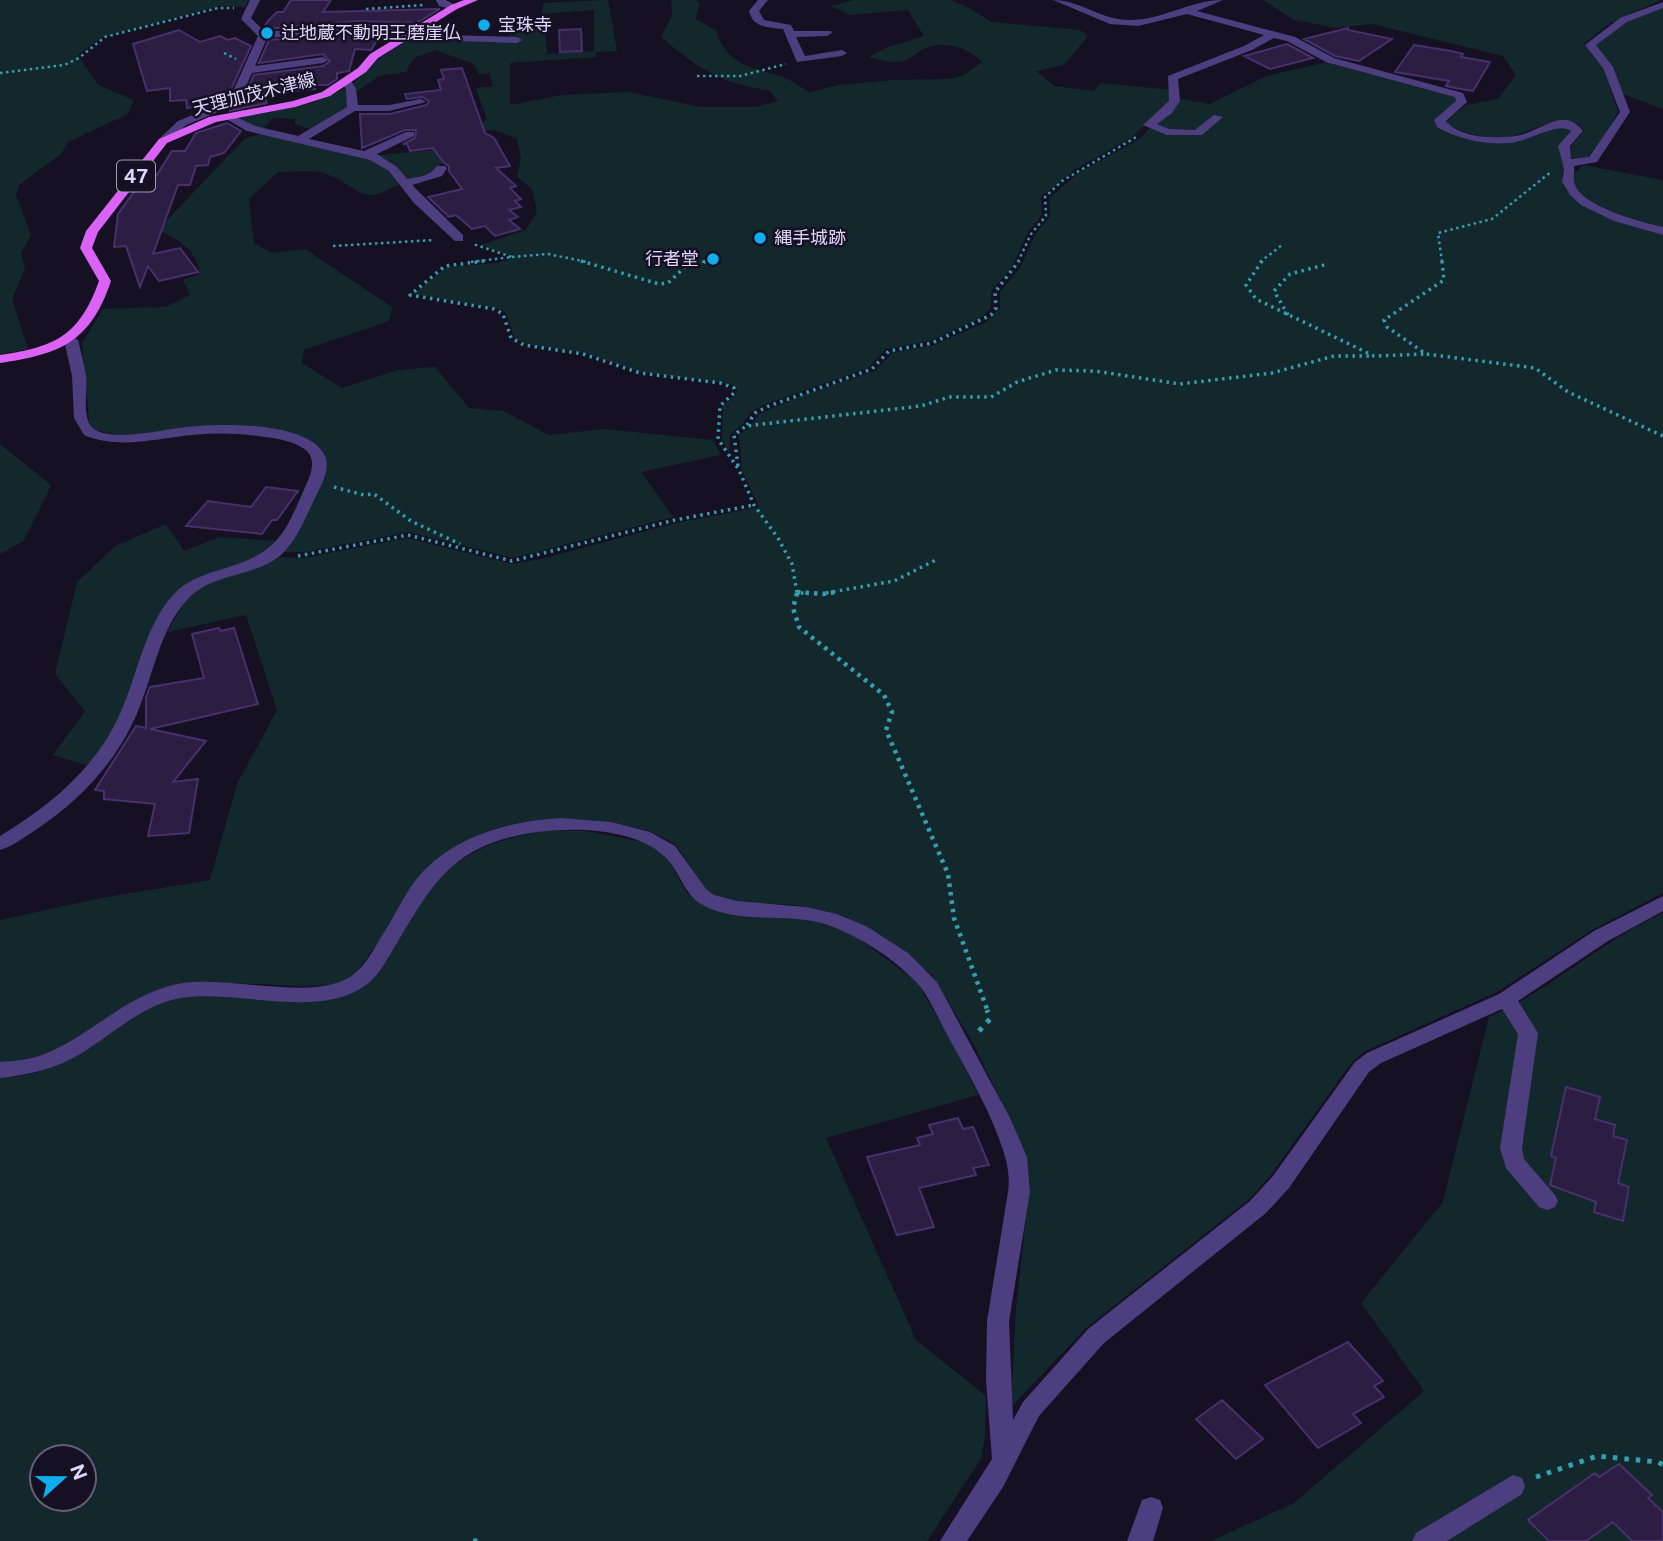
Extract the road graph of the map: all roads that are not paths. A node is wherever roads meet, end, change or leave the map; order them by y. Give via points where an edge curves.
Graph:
1 (255, 0) edge
2 (473, 0) edge
3 (763, 0) edge
4 (1058, 0) edge
5 (1218, 0) edge
6 (441, 2) edge
7 (1663, 5) edge
8 (454, 7) junction
9 (1191, 12) junction
10 (421, 29) junction
11 (827, 33) dead end
12 (790, 34) junction
13 (1273, 34) junction
14 (263, 35) junction
15 (406, 37) junction
16 (517, 40) dead end
17 (842, 53) dead end
18 (323, 60) dead end
19 (250, 71) junction
20 (346, 81) junction
21 (421, 102) dead end
22 (353, 108) junction
23 (226, 116) junction
24 (1218, 117) dead end
25 (410, 134) dead end
26 (301, 139) junction
27 (163, 141) junction
28 (368, 154) junction
29 (1569, 163) junction
30 (441, 167) dead end
31 (405, 183) junction
32 (1663, 231) edge
33 (459, 238) road end
34 (71, 340) junction
35 (0, 359) edge
36 (0, 844) edge
37 (1663, 903) edge
38 (1506, 999) junction
39 (0, 1070) edge
40 (1547, 1201) dead end
41 (1004, 1458) junction
42 (1513, 1486) road end
43 (1151, 1507) dead end
44 (953, 1541) edge
45 (1140, 1541) edge
46 (1425, 1541) edge

1 - 14 street via 246,19
2 - 8 main road, 天理加茂木津線 / 47
3 - 12 street via 754,10 755,19 787,27
4 - 9 street via 1119,22
5 - 9 street
6 - 8 street
7 - 29 street via 1620,22 1590,45 1608,66 1625,112 1593,160
8 - 10 main road, 天理加茂木津線 / 47
9 - 13 street
10 - 14 street via 359,27
10 - 15 main road, 天理加茂木津線 / 47
11 - 12 street
12 - 17 street via 801,60
13 - 24 street via 1172,78 1176,102 1149,125 1167,132 1198,133
13 - 29 street via 1298,41 1330,60 1459,95 1462,102 1440,124 1450,130 1506,141 1556,124 1570,125 1577,131 1564,146
14 - 19 street
15 - 16 street
15 - 20 main road, 天理加茂木津線 / 47 via 374,56
18 - 19 street
19 - 27 street via 230,106 183,123
20 - 22 street
20 - 23 main road, 天理加茂木津線 / 47 via 310,99
21 - 22 street
22 - 26 street
23 - 26 street via 251,129
23 - 27 main road, 天理加茂木津線 / 47
25 - 28 street
26 - 28 street
27 - 34 main road, 天理加茂木津線 / 47 via 92,231 86,248 105,281 101,295
28 - 31 street via 387,164
29 - 32 street via 1567,185 1579,197 1624,221
30 - 31 street via 438,174
31 - 33 street
34 - 35 main road
34 - 36 street via 87,431 108,438 198,430 296,438 318,456 315,482 285,542 274,554 195,584 180,596 109,751 58,808
37 - 38 street via 1601,936
38 - 40 street via 1528,1032 1511,1148 1514,1162
38 - 41 street via 1362,1067 1266,1199 1237,1227 1096,1336 1031,1409
39 - 41 street via 57,1059 144,1002 167,994 204,988 323,992 348,987 363,976 424,882 447,860 484,840 549,825 589,825 653,839 671,851 700,895 720,905 807,913 860,931 925,979 965,1048 1003,1126 1020,1183 999,1304 997,1374
41 - 44 street
42 - 46 street
43 - 45 street

